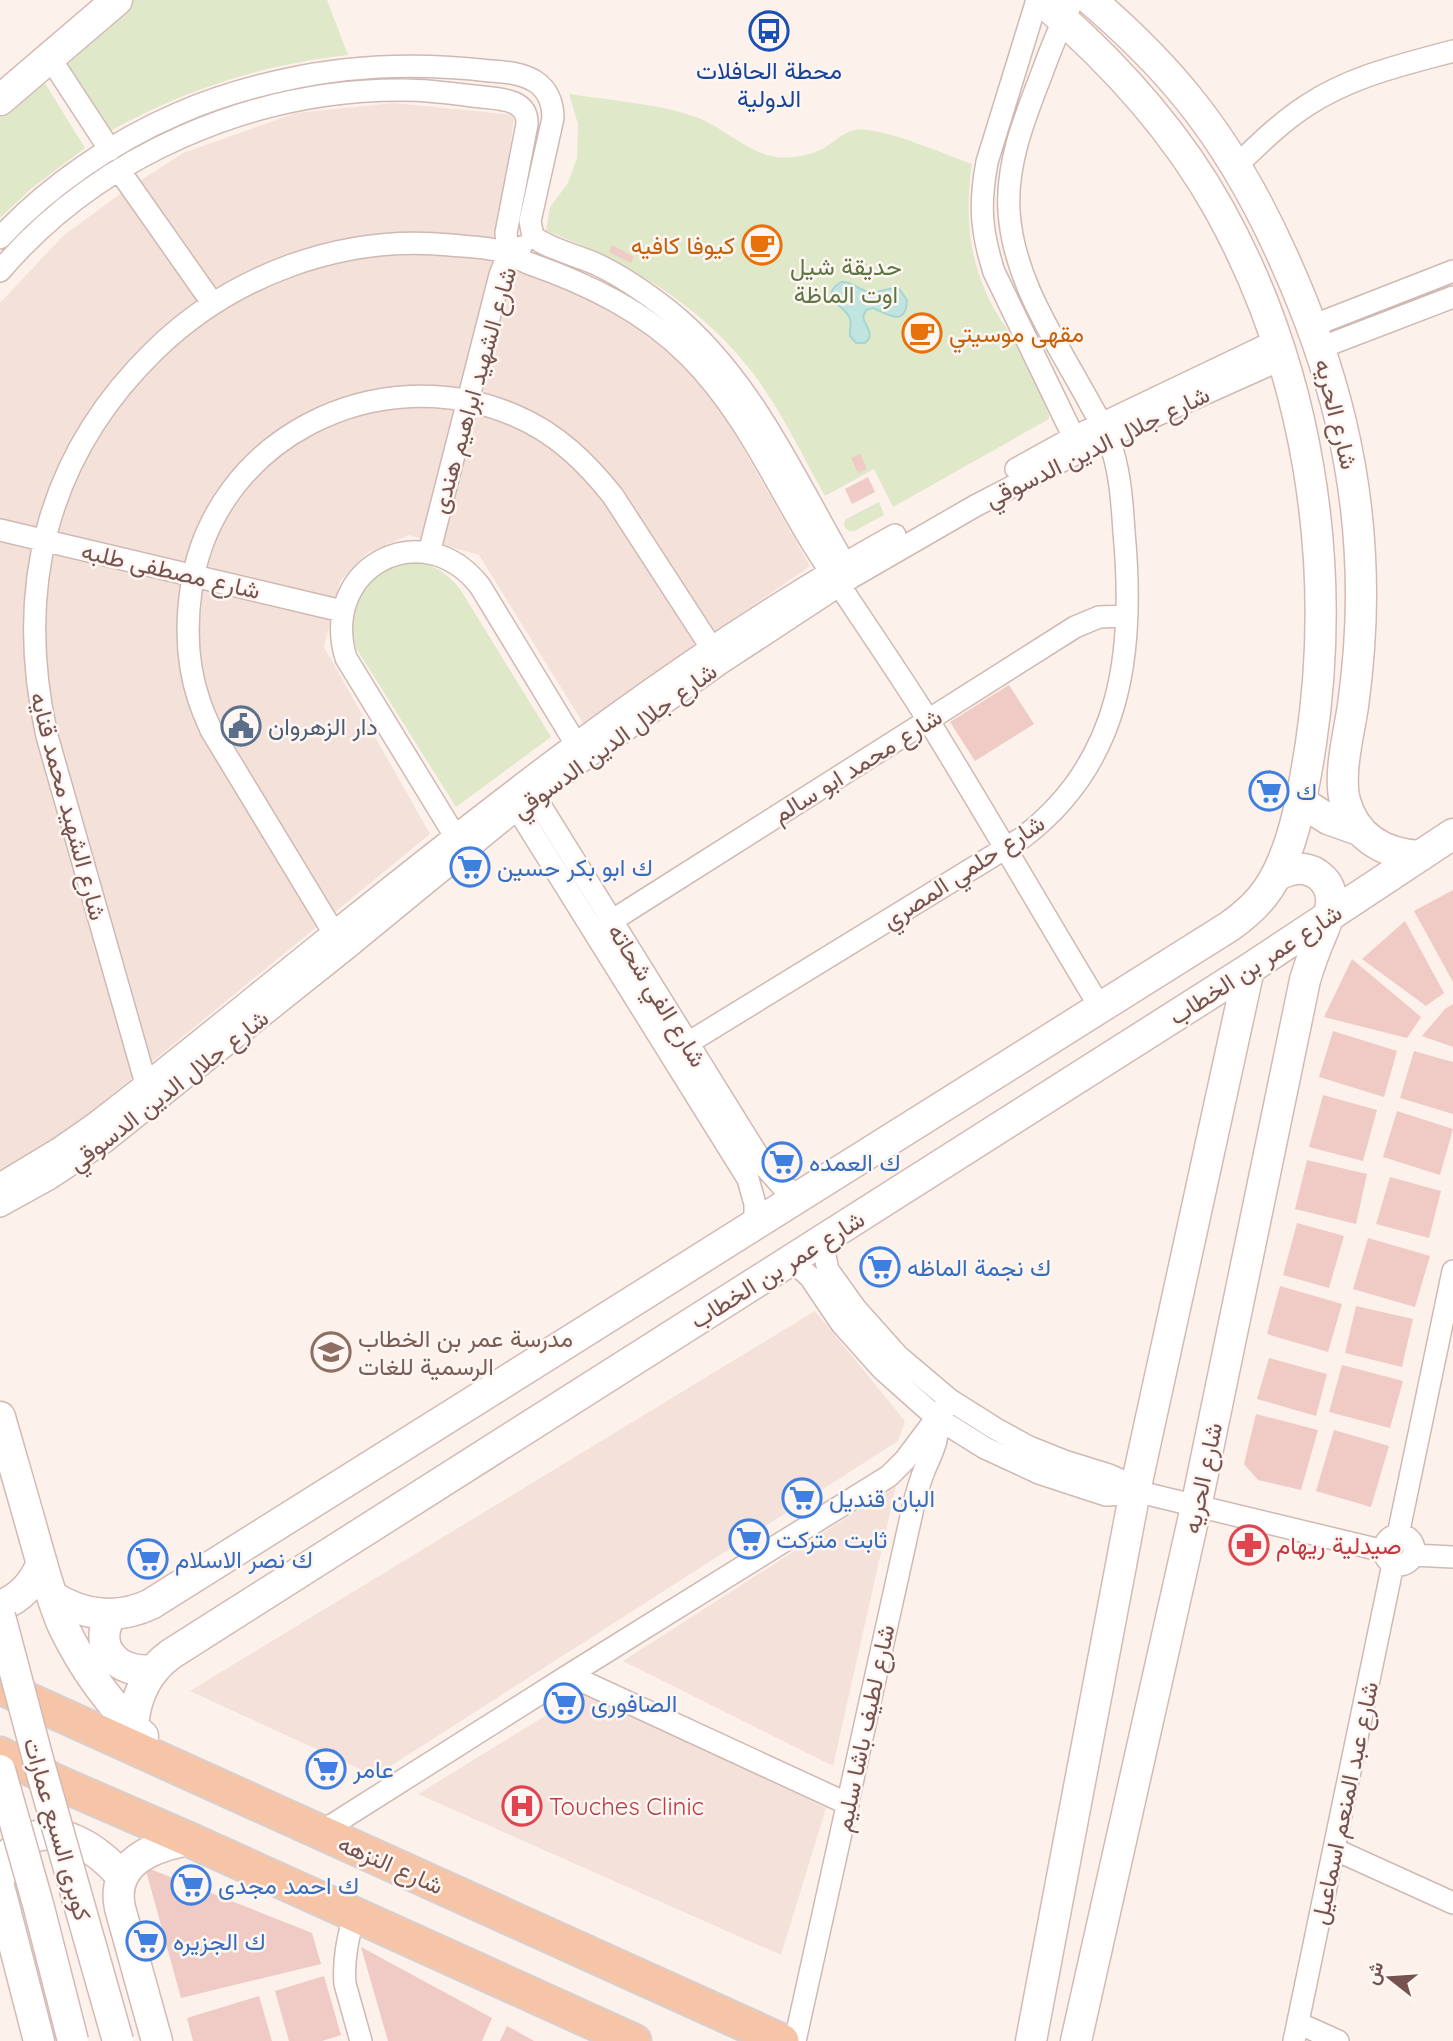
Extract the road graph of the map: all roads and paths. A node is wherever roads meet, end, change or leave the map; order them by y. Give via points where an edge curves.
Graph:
1 (117, 0) edge
2 (1039, 0) edge
3 (1091, 0) edge
4 (1068, 10) edge
5 (1453, 51) edge
6 (50, 58) junction
7 (542, 88) junction
8 (0, 100) edge
9 (521, 106) junction
10 (110, 150) junction
11 (1236, 166) junction
12 (119, 170) junction
13 (533, 236) junction
14 (0, 238) edge
15 (511, 255) junction
16 (0, 271) edge
17 (1453, 271) edge
18 (1453, 297) edge
19 (213, 304) junction
20 (1316, 337) junction
21 (1280, 350) junction
22 (468, 400) junction
23 (1105, 431) junction
24 (1077, 444) junction
25 (0, 530) edge
26 (44, 540) junction
27 (429, 552) junction
28 (841, 574) junction
29 (193, 575) junction
30 (342, 611) junction
31 (1127, 616) junction
32 (716, 655) junction
33 (928, 720) junction
34 (576, 744) junction
35 (530, 788) junction
36 (1300, 801) junction
37 (512, 802) junction
38 (1359, 830) junction
39 (1453, 834) edge
40 (455, 836) junction
41 (1005, 849) junction
42 (1420, 856) junction
43 (1276, 876) junction
44 (1329, 917) junction
45 (612, 920) junction
46 (334, 932) junction
47 (594, 932) junction
48 (345, 950) junction
49 (1249, 968) junction
50 (1100, 1007) junction
51 (679, 1049) junction
52 (145, 1084) junction
53 (152, 1105) junction
54 (0, 1184) edge
55 (802, 1195) junction
56 (0, 1206) edge
57 (755, 1224) junction
58 (825, 1238) junction
59 (787, 1262) junction
60 (1453, 1271) edge
61 (950, 1400) junction
62 (0, 1417) edge
63 (937, 1418) junction
64 (889, 1476) junction
65 (1135, 1491) junction
66 (914, 1503) junction
67 (1196, 1507) junction
68 (1392, 1550) junction
69 (1453, 1557) edge
70 (42, 1563) junction
71 (52, 1596) junction
72 (0, 1606) edge
73 (112, 1614) junction
74 (0, 1616) edge
75 (153, 1670) junction
76 (569, 1675) junction
77 (0, 1687) edge
78 (133, 1727) junction
79 (0, 1754) edge
80 (167, 1762) junction
81 (0, 1770) edge
82 (848, 1804) junction
83 (321, 1832) junction
84 (190, 1840) junction
85 (1334, 1849) junction
86 (122, 1877) junction
87 (0, 1878) edge
88 (0, 1890) edge
89 (1453, 1903) edge
90 (354, 1914) junction
91 (1296, 2032) edge
92 (36, 2040) edge
93 (73, 2041) edge
94 (118, 2041) edge
95 (157, 2041) edge
96 (361, 2041) edge
97 (634, 2041) edge
98 (782, 2041) edge
99 (795, 2041) edge
100 (1031, 2041) edge
101 (1076, 2041) edge
102 (1338, 2041) edge

1 - 6 street
2 - 4 street, شارع الحريه
2 - 24 street via 987,162 981,218 994,272
3 - 11 street, شارع الحريه via 1175,82
4 - 21 street, شارع الحريه via 1092,46 1160,122 1218,207
4 - 23 street, شارع حلمي المصري via 1016,149 1009,210 1014,250 1028,288
5 - 11 street via 1338,88 1290,117
6 - 8 street
6 - 10 street
7 - 9 street
7 - 10 street via 520,75 471,68 409,66 326,73 254,87 200,104
7 - 13 street via 552,103 553,118 530,221
9 - 12 street via 441,92 334,94 229,119 175,140
9 - 15 street via 527,124 506,233
10 - 14 street via 60,183
11 - 20 street, شارع الحريه via 1277,244
12 - 16 street via 53,218
12 - 19 street
13 - 15 street, شارع الشهيد ابراهيم هندى
13 - 28 street via 629,282 670,311 713,353 761,418
15 - 19 street, شارع الشهيد محمد قنايه via 435,243 357,248 282,268
15 - 22 street, شارع الشهيد ابراهيم هندى via 500,275
15 - 28 street, شارع الشهيد محمد قنايه via 606,295 648,321 688,355 742,422
17 - 20 street
18 - 20 street
19 - 26 street, شارع الشهيد محمد قنايه via 160,345 114,394 64,481
20 - 38 street, شارع الحريه via 1346,438 1357,511 1360,632 1343,780 1344,797
21 - 23 street, شارع جلال الدين الدسوقي
21 - 36 street, شارع الحريه via 1311,484 1320,575 1316,698
22 - 27 street, شارع الشهيد ابراهيم هندى
22 - 29 street via 408,395 378,399 348,406 293,432 247,471 228,495 212,521
22 - 32 street via 527,422 580,458 613,496
23 - 24 street, شارع جلال الدين الدسوقي
23 - 31 street, شارع حلمي المصري via 1122,504
24 - 28 street, شارع جلال الدين الدسوقي
25 - 26 street, شارع مصطفى طلبه
26 - 29 street, شارع مصطفى طلبه
26 - 52 street, شارع الشهيد محمد قنايه via 34,608 40,704
27 - 30 street via 400,554 373,566 352,587
27 - 34 street via 463,568 480,586
28 - 32 street, شارع جلال الدين الدسوقي
28 - 33 street
29 - 30 street, شارع مصطفى طلبه
29 - 46 street via 188,640 199,701 211,730
30 - 40 street via 340,629 346,657
31 - 33 street, شارع محمد ابو سالم via 1082,623
31 - 41 street, شارع حلمي المصري via 1118,688 1100,746 1053,812
32 - 34 street, شارع جلال الدين الدسوقي
32 - 35 street, شارع جلال الدين الدسوقي
33 - 41 street
33 - 45 street, شارع محمد ابو سالم
34 - 35 street, شارع جلال الدين الدسوقي
35 - 37 street, شارع جلال الدين الدسوقي
35 - 45 street, شارع الفي شحاته
36 - 38 street via 1328,819
36 - 43 street, شارع الحريه
37 - 40 street, شارع جلال الدين الدسوقي
37 - 47 street, شارع الفي شحاته
37 - 48 street, شارع جلال الدين الدسوقي
38 - 42 street, شارع الحريه via 1386,850
39 - 42 street, شارع عمر بن الخطاب
40 - 46 street, شارع جلال الدين الدسوقي
41 - 50 street
41 - 51 street, شارع حلمي المصري
42 - 44 street, شارع عمر بن الخطاب
43 - 44 street via 1303,869 1319,876 1332,899
43 - 50 street, شارع عمر بن الخطاب via 1239,919
44 - 49 street, شارع عمر بن الخطاب
44 - 67 street, شارع الحريه via 1305,980
45 - 47 street, شارع محمد ابو سالم
45 - 51 street, شارع الفي شحاته
46 - 48 street
46 - 52 street, شارع جلال الدين الدسوقي
47 - 51 street, شارع الفي شحاته
48 - 53 street, شارع جلال الدين الدسوقي
49 - 58 street, شارع عمر بن الخطاب
49 - 65 street
50 - 55 street, شارع عمر بن الخطاب
51 - 55 street, شارع الفي شحاته via 768,1173
51 - 57 street, شارع الفي شحاته via 748,1179
52 - 53 street, شارع الشهيد محمد قنايه
52 - 54 street, شارع جلال الدين الدسوقي via 67,1143
53 - 56 street, شارع جلال الدين الدسوقي via 76,1163
55 - 57 street, شارع عمر بن الخطاب
57 - 73 street, شارع عمر بن الخطاب via 151,1604
58 - 59 street, شارع عمر بن الخطاب
58 - 61 street via 826,1264 843,1292 898,1356
59 - 63 street via 810,1277 882,1369
59 - 75 street, شارع عمر بن الخطاب via 171,1654
60 - 68 street, شارع عبد المنعم اسماعيل
61 - 63 street
61 - 65 street via 1029,1447 1109,1475
62 - 70 street
63 - 64 street
63 - 65 street via 1039,1474 1106,1495
63 - 66 street, شارع لطيف باشا سليم via 936,1446
64 - 66 street via 906,1486
64 - 76 street
65 - 67 street
65 - 100 street
66 - 82 street, شارع لطيف باشا سليم
67 - 68 street
67 - 101 street, شارع الحريه
68 - 69 street via 1403,1565 1413,1555
68 - 85 street, شارع عبد المنعم اسماعيل
70 - 71 street
70 - 72 street via 26,1590
71 - 73 street, شارع عمر بن الخطاب via 85,1611
71 - 78 street via 90,1673
73 - 75 street via 104,1634 109,1654 132,1670
74 - 94 street, كوبرى السبع عمارات, bridge
75 - 78 street, شارع عمر بن الخطاب via 138,1696
76 - 82 street
76 - 83 street
77 - 80 main road, شارع النزهه
78 - 80 street
79 - 84 main road
80 - 83 main road, شارع النزهه
81 - 93 street, كوبرى السبع عمارات, bridge
82 - 99 street, شارع لطيف باشا سليم
83 - 98 main road, شارع النزهه
84 - 86 street via 151,1851 131,1864
84 - 90 main road
85 - 89 street
85 - 91 street, شارع عبد المنعم اسماعيل
86 - 87 street via 88,1847 63,1836 44,1835 26,1840 11,1853
86 - 95 street via 119,1900
88 - 92 street
90 - 96 street via 345,1956 345,1984
90 - 97 main road
91 - 102 street

